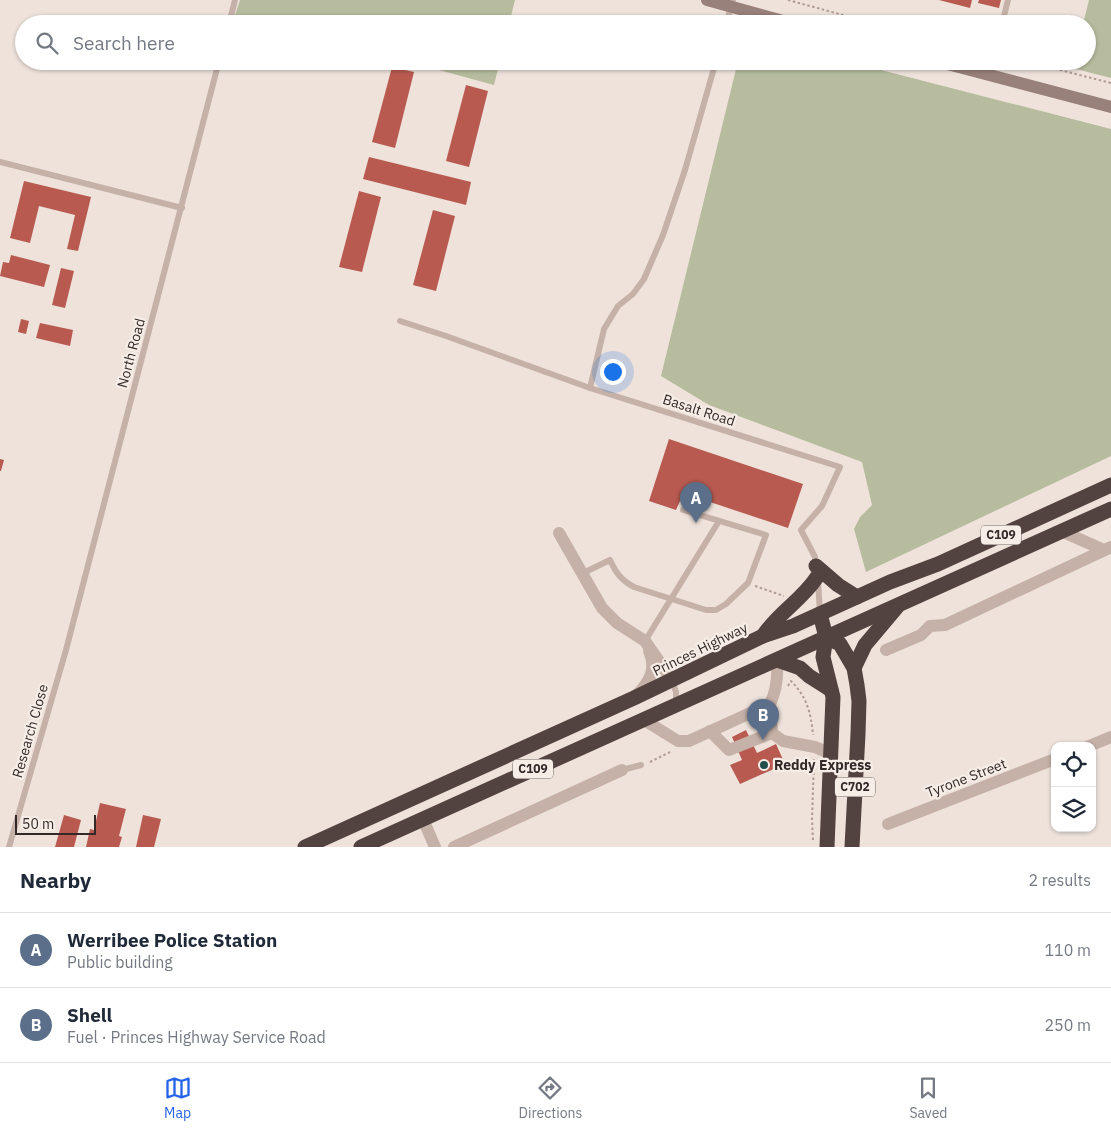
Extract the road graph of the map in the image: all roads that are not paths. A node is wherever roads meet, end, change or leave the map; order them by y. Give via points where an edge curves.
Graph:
1 (235, 0) edge
2 (707, 0) edge
3 (1008, 0) edge
4 (732, 4) edge
5 (231, 15) edge
6 (766, 15) edge
7 (1004, 15) edge
8 (217, 70) edge
9 (713, 70) edge
10 (970, 70) edge
11 (990, 70) edge
12 (989, 75) junction
13 (1111, 107) edge
14 (0, 162) edge
15 (182, 208) junction
16 (400, 321) dead end
17 (590, 388) junction
18 (1111, 485) edge
19 (1111, 509) edge
20 (682, 510) dead end
21 (719, 521) junction
22 (1061, 532) junction
23 (559, 533) dead end
24 (1108, 549) edge
25 (817, 572) junction
26 (581, 574) junction
27 (857, 597) junction
28 (671, 599) junction
29 (900, 604) junction
30 (820, 614) junction
31 (763, 636) junction
32 (826, 637) junction
33 (645, 642) junction
34 (66, 650) joint
35 (886, 650) dead end
36 (776, 660) junction
37 (854, 668) junction
38 (672, 680) junction
39 (831, 690) junction
40 (634, 698) junction
41 (770, 704) junction
42 (675, 706) junction
43 (644, 720) junction
44 (710, 731) junction
45 (772, 733) junction
46 (1111, 737) edge
47 (1096, 743) edge
48 (831, 754) junction
49 (1051, 761) edge
50 (641, 765) road end
51 (622, 770) joint
52 (414, 798) junction
53 (422, 819) junction
54 (888, 824) dead end
55 (9, 847) edge
56 (305, 847) edge
57 (361, 847) edge
58 (435, 847) edge
59 (454, 847) edge
60 (827, 847) edge
61 (852, 847) edge

1 - 5 lane
2 - 4 main road
3 - 7 lane
4 - 6 main road
8 - 15 lane, North Road
9 - 17 lane via 663,234 644,279 618,306 604,329
10 - 12 main road
11 - 12 lane
12 - 13 main road
14 - 15 lane
15 - 34 lane, North Road
16 - 17 lane, Basalt Road
17 - 25 lane, Basalt Road via 840,467 822,506 801,530 814,557
18 - 27 highway, Princes Highway / C109
19 - 22 highway, C109
20 - 21 lane
21 - 28 lane
21 - 28 lane via 766,535 748,583 716,610
22 - 24 street
22 - 29 highway, C109
23 - 26 street
24 - 35 street via 945,625 930,626 922,635
25 - 27 highway
25 - 30 lane, Basalt Road
25 - 31 highway via 795,602 771,623
26 - 28 lane via 610,560 623,581
26 - 33 street via 602,608
27 - 30 highway, Princes Highway / C109
28 - 33 lane
29 - 32 highway, C109
29 - 37 highway via 865,644
30 - 31 highway, Princes Highway / C109
30 - 32 highway, C702
31 - 38 highway, Princes Highway / C109
32 - 36 highway, C109
32 - 37 highway, C702 via 840,644
32 - 39 highway, C702 via 822,654
33 - 38 street
33 - 40 street via 653,660 653,671 648,683
34 - 55 lane, Research Close
36 - 39 highway via 800,668
36 - 41 street via 778,673
36 - 42 highway, C109
37 - 61 highway, C702 via 859,701
38 - 40 highway, Princes Highway / C109
38 - 42 lane via 676,692
39 - 48 highway, C702
40 - 52 highway, Princes Highway / C109
41 - 44 street
41 - 45 street
42 - 43 highway, C109
43 - 44 street via 678,741 689,741
43 - 53 highway, C109
44 - 45 street via 729,750
45 - 48 street via 783,741 815,747
46 - 47 street
48 - 60 highway, C702
49 - 54 street, Tyrone Street
50 - 51 lane
51 - 59 street
52 - 53 highway
52 - 56 highway, Princes Highway / C109
53 - 57 highway, C109
53 - 58 street

